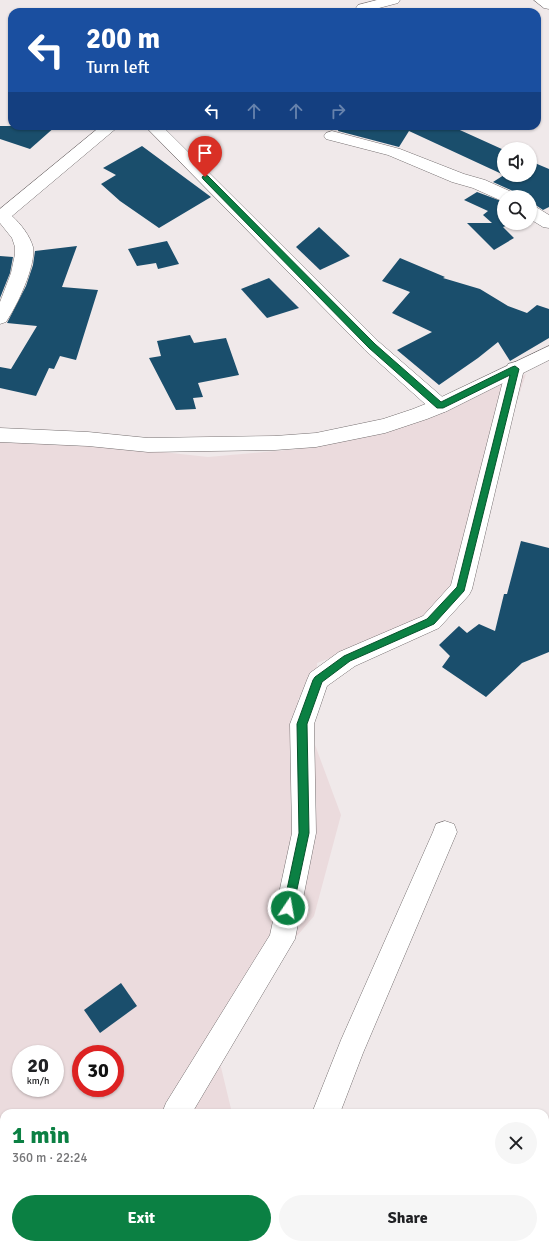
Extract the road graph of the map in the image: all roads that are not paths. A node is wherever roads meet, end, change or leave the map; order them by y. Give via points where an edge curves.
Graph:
1 (393, 0) edge
2 (541, 0) edge
3 (549, 5) edge
4 (363, 8) dead end
5 (106, 130) edge
6 (157, 130) edge
7 (332, 136) dead end
8 (497, 192) edge
9 (1, 215) edge
10 (537, 215) edge
11 (549, 223) edge
12 (0, 318) edge
13 (549, 352) edge
14 (515, 369) junction
15 (440, 406) junction
16 (0, 435) edge
17 (445, 832) dead end
18 (178, 1109) edge
19 (328, 1109) edge

1 - 4 street
2 - 3 street
5 - 9 street
6 - 15 street via 372,346
7 - 8 street via 394,152
9 - 12 street via 14,226 24,248 21,271
10 - 11 street
13 - 14 street
14 - 15 street
14 - 18 street via 461,589 430,622 347,659 318,680 302,724 304,833 282,939
15 - 16 street via 385,426 316,440 275,443 148,444
17 - 19 street

